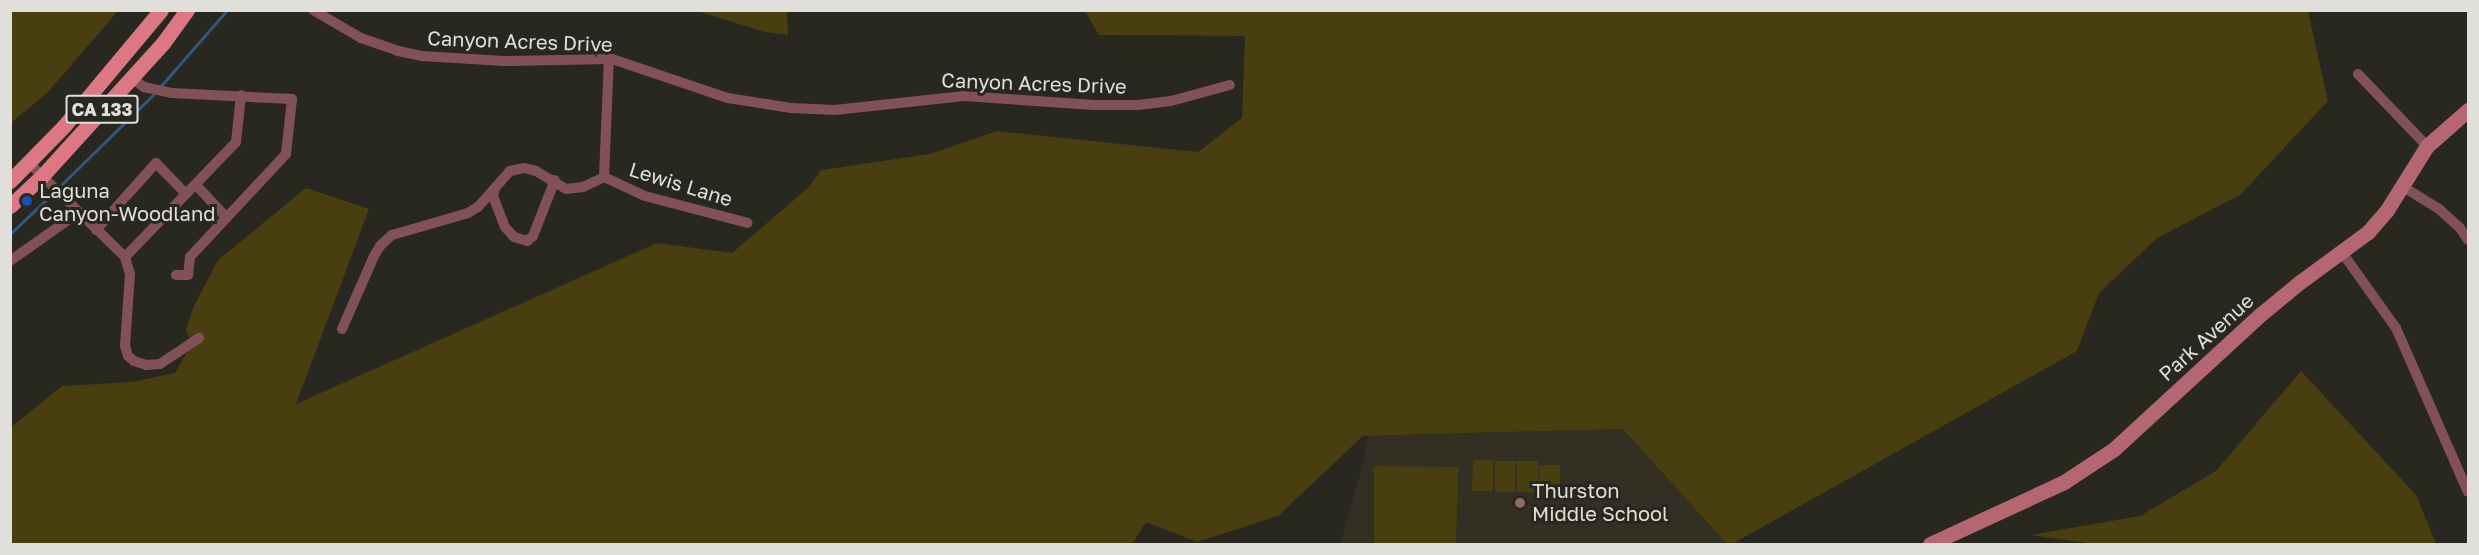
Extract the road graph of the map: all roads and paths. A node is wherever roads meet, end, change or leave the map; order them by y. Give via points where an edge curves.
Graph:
1 (160, 10) edge
2 (187, 10) edge
3 (313, 10) edge
4 (609, 59) junction
5 (2358, 74) dead end
6 (131, 78) junction
7 (1230, 86) dead end
8 (241, 95) junction
9 (2469, 110) edge
10 (2427, 146) junction
11 (29, 163) junction
12 (42, 176) junction
13 (604, 177) junction
14 (555, 180) junction
15 (10, 181) edge
16 (196, 185) junction
17 (2402, 186) junction
18 (495, 188) junction
19 (186, 194) junction
20 (10, 206) edge
21 (78, 213) junction
22 (227, 218) junction
23 (747, 223) dead end
24 (96, 230) junction
25 (2469, 240) edge
26 (2341, 251) junction
27 (125, 257) junction
28 (10, 261) edge
29 (176, 275) dead end
30 (342, 329) dead end
31 (199, 338) dead end
32 (2469, 492) edge
33 (1930, 544) edge

1 - 11 main road, CA 133
2 - 6 main road, CA 133
3 - 4 street, Canyon Acres Drive via 361,38 422,56 504,61
4 - 7 street, Canyon Acres Drive via 747,103 835,110 964,96 1138,105
4 - 13 street
5 - 10 street
6 - 8 street via 164,92
6 - 12 main road, CA 133
8 - 16 street via 236,142
8 - 22 street via 292,99 286,154
9 - 10 main road, Park Avenue
10 - 17 main road, Park Avenue
11 - 12 street
11 - 15 main road, CA 133
12 - 20 main road, CA 133
12 - 21 street
13 - 14 street via 576,189 560,187
13 - 23 street, Lewis Lane via 645,196
14 - 18 street via 524,168 510,171
14 - 18 street via 533,236 527,241 514,237 505,227 498,213
16 - 19 street
16 - 22 street
17 - 25 street via 2439,209
17 - 26 main road, Park Avenue via 2368,232
18 - 30 street via 468,213 392,235 380,246
19 - 24 street via 156,164
19 - 27 street
21 - 24 street
21 - 28 street
22 - 29 street via 190,257 188,275
24 - 27 street
26 - 32 street via 2396,328
26 - 33 main road, Park Avenue via 2261,314 2091,466
27 - 31 street via 130,274 125,346 128,356 146,365 160,364

